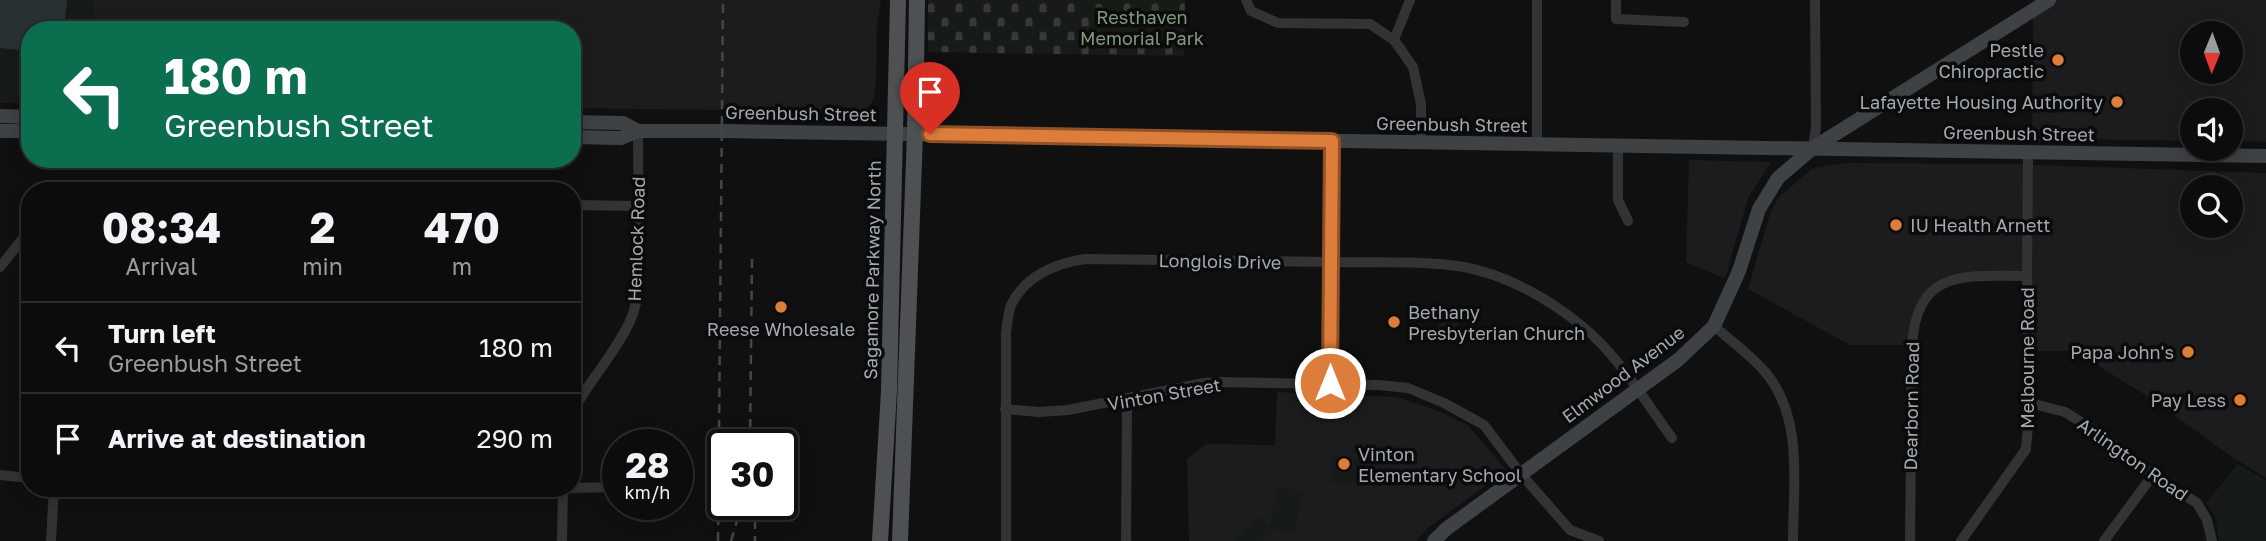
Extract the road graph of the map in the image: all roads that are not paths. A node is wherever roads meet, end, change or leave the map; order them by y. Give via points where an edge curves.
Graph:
1 (898, 0) edge
2 (917, 0) edge
3 (1246, 0) edge
4 (1410, 0) edge
5 (1537, 0) edge
6 (1616, 0) edge
7 (1815, 0) edge
8 (2049, 0) edge
9 (1684, 22) dead end
10 (1394, 40) junction
11 (0, 116) edge
12 (21, 117) edge
13 (581, 122) edge
14 (0, 131) edge
15 (21, 131) edge
16 (638, 131) junction
17 (895, 133) junction
18 (915, 134) junction
19 (581, 137) edge
20 (1332, 141) junction
21 (1421, 143) junction
22 (1537, 145) junction
23 (1618, 146) junction
24 (1813, 148) junction
25 (2028, 153) junction
26 (2266, 156) edge
27 (581, 205) edge
28 (639, 206) junction
29 (1628, 220) dead end
30 (21, 241) edge
31 (1330, 262) junction
32 (0, 267) edge
33 (2027, 276) junction
34 (1714, 326) junction
35 (1330, 383) junction
36 (581, 389) edge
37 (1637, 390) junction
38 (584, 391) junction
39 (581, 396) edge
40 (1125, 399) junction
41 (2030, 403) junction
42 (1005, 409) junction
43 (1672, 438) dead end
44 (1521, 474) junction
45 (0, 475) edge
46 (2153, 475) junction
47 (21, 477) edge
48 (602, 487) edge
49 (581, 488) edge
50 (53, 497) edge
51 (563, 497) edge
52 (51, 541) edge
53 (562, 541) edge
54 (880, 541) edge
55 (900, 541) edge
56 (1006, 541) edge
57 (1126, 541) edge
58 (1434, 541) edge
59 (1599, 541) edge
60 (1793, 541) edge
61 (1910, 541) edge
62 (1961, 541) edge
63 (2104, 541) edge
64 (2212, 541) edge

1 - 17 main road, Sagamore Parkway North
2 - 18 main road, Sagamore Parkway North
3 - 10 street via 1251,12 1278,23 1370,24
4 - 10 street
5 - 22 street
6 - 9 street via 1616,19
7 - 24 street
8 - 24 main road, Elmwood Avenue
10 - 21 street via 1413,67 1422,103
11 - 12 main road
13 - 16 main road, Greenbush Street via 623,123
14 - 15 main road
16 - 17 main road, Greenbush Street
16 - 19 main road, Greenbush Street via 621,138
16 - 28 street, Hemlock Road
17 - 18 main road, Greenbush Street
17 - 54 main road, Sagamore Parkway North
18 - 20 main road, Greenbush Street
18 - 55 main road, Sagamore Parkway North
20 - 21 main road, Greenbush Street
20 - 31 street
21 - 22 main road, Greenbush Street
22 - 23 main road, Greenbush Street
23 - 24 main road, Greenbush Street
23 - 29 street via 1618,200
24 - 25 main road, Greenbush Street
24 - 34 main road, Elmwood Avenue via 1778,178 1759,209 1739,271
25 - 26 main road, Greenbush Street
25 - 33 street, Melbourne Road
27 - 28 street
28 - 38 street, Hemlock Road via 639,292 633,316
30 - 32 street
31 - 35 street
31 - 37 street, Longlois Drive via 1466,268 1530,291 1584,327 1612,354
31 - 42 street, Longlois Drive via 1063,262 1040,273 1011,306
33 - 41 street, Melbourne Road
33 - 61 street, Dearborn Road via 1963,276 1931,293 1917,313 1912,345
34 - 37 main road, Elmwood Avenue
34 - 60 street via 1766,374 1782,399 1793,447
35 - 40 street, Vinton Street via 1212,383
35 - 44 street, Vinton Street via 1408,388 1444,402 1484,425
36 - 38 street
37 - 43 street, Longlois Drive
37 - 44 main road, Elmwood Avenue
38 - 39 street, Hemlock Road
40 - 42 street, Vinton Street via 1068,410
40 - 57 street
41 - 46 street, Arlington Road via 2065,412
41 - 62 street, Melbourne Road via 2026,449
42 - 56 street, Longlois Drive
44 - 58 main road, Elmwood Avenue
44 - 59 street, Vinton Street via 1570,530
45 - 47 street
46 - 63 street
46 - 64 street, Arlington Road via 2197,503
48 - 49 street
50 - 52 street
51 - 53 street

